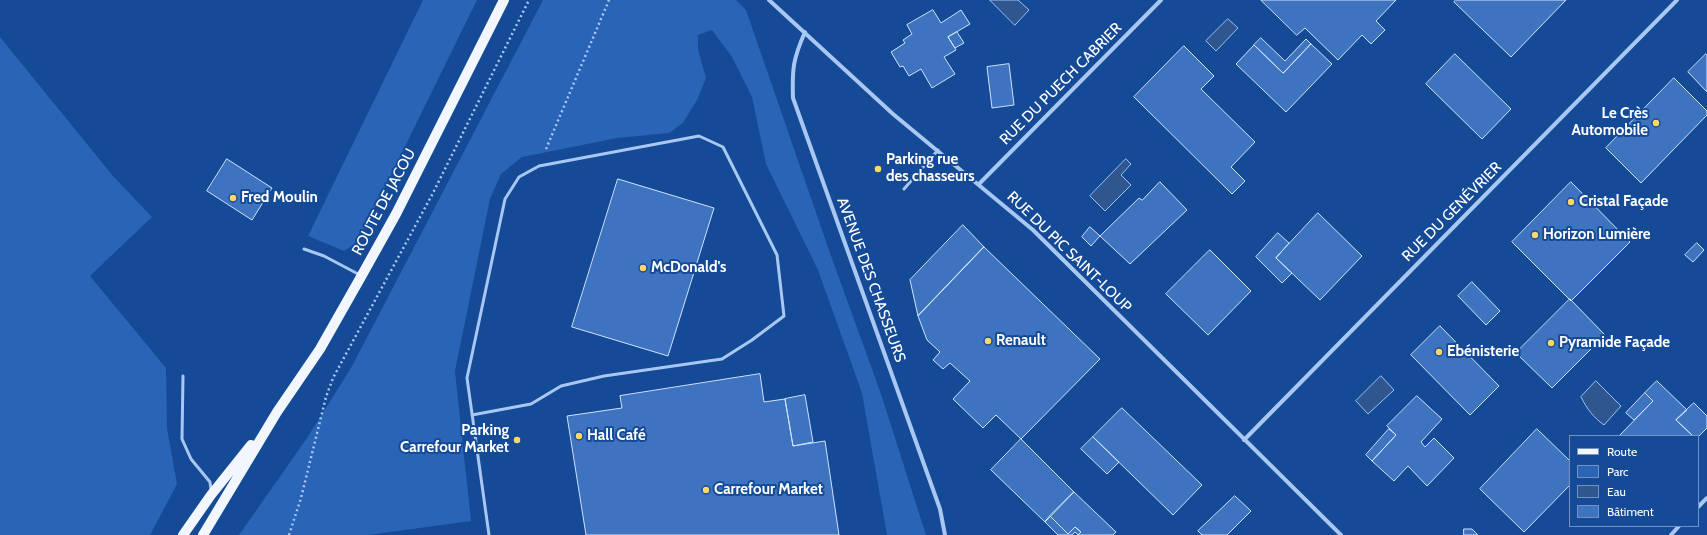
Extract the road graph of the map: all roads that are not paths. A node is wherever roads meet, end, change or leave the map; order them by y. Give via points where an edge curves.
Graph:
1 (504, 0) edge
2 (769, 0) edge
3 (1161, 0) edge
4 (1676, 0) edge
5 (805, 32) junction
6 (938, 150) junction
7 (979, 184) junction
8 (904, 189) dead end
9 (304, 249) dead end
10 (362, 275) junction
11 (183, 376) dead end
12 (277, 412) junction
13 (472, 415) junction
14 (1244, 440) junction
15 (211, 495) junction
16 (1707, 498) edge
17 (1699, 506) edge
18 (1678, 527) edge
19 (183, 535) edge
20 (203, 535) edge
21 (489, 535) edge
22 (945, 535) edge
23 (1341, 535) edge
24 (1671, 535) edge

1 - 10 main road, ROUTE DE JACOU via 396,214
2 - 5 street, RUE DU PIC SAINT-LOUP
3 - 7 street, RUE DU PUECH CABRIER
4 - 14 street, RUE DU GENÉVRIER
5 - 6 street, RUE DU PIC SAINT-LOUP via 893,114
5 - 22 street, AVENUE DES CHASSEURS via 792,71 793,98 940,509
6 - 7 street, RUE DU PIC SAINT-LOUP
6 - 8 lane
7 - 14 street, RUE DU PIC SAINT-LOUP via 1033,230
9 - 10 lane
10 - 12 main road, ROUTE DE JACOU via 320,349
11 - 15 lane via 182,439 192,460 210,482
12 - 15 main road, ROUTE DE JACOU
12 - 20 main road, ROUTE DE JACOU
13 - 13 lane via 467,378 505,198 519,177 539,166 699,136 724,147 777,256 784,316 722,359 604,376 561,386 531,404
13 - 21 lane
14 - 23 street, RUE DU PIC SAINT-LOUP
15 - 19 main road, ROUTE DE JACOU
16 - 17 street
18 - 24 street

